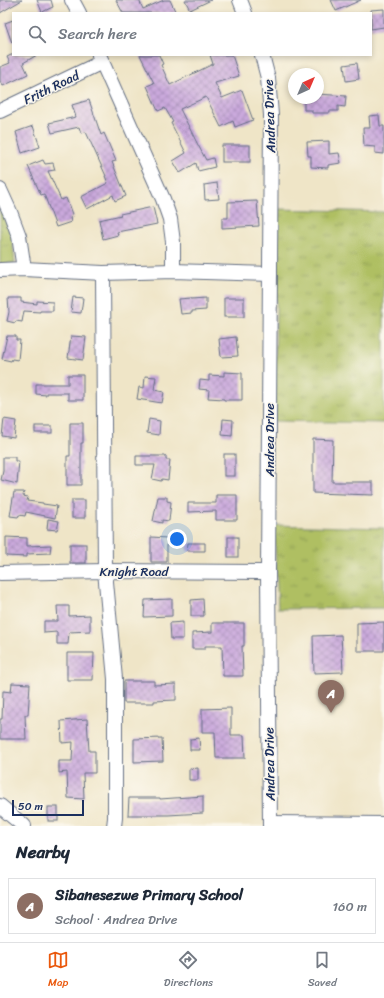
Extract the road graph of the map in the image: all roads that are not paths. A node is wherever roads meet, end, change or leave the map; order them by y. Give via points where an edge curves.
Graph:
1 (72, 0) edge
2 (240, 0) edge
3 (78, 12) edge
4 (246, 12) edge
5 (262, 56) edge
6 (100, 58) edge
7 (0, 111) edge
8 (0, 190) edge
9 (24, 269) junction
10 (0, 270) edge
11 (173, 271) junction
12 (103, 273) junction
13 (270, 274) junction
14 (105, 571) junction
15 (268, 572) junction
16 (0, 573) edge
17 (0, 806) edge
18 (270, 824) edge
19 (384, 824) edge
20 (24, 826) edge
21 (114, 826) edge

1 - 3 street
2 - 4 street
5 - 13 street, Andrea Drive via 268,78 271,115
6 - 7 street, Frith Road
6 - 11 street via 151,170 170,219
8 - 9 street via 19,236
9 - 10 street
9 - 12 street
11 - 12 street
11 - 13 street
12 - 14 street
13 - 15 street, Andrea Drive
14 - 15 street, Knight Road
14 - 16 street, Knight Road
14 - 21 street via 115,679
15 - 18 street, Andrea Drive
17 - 20 street
18 - 19 street

